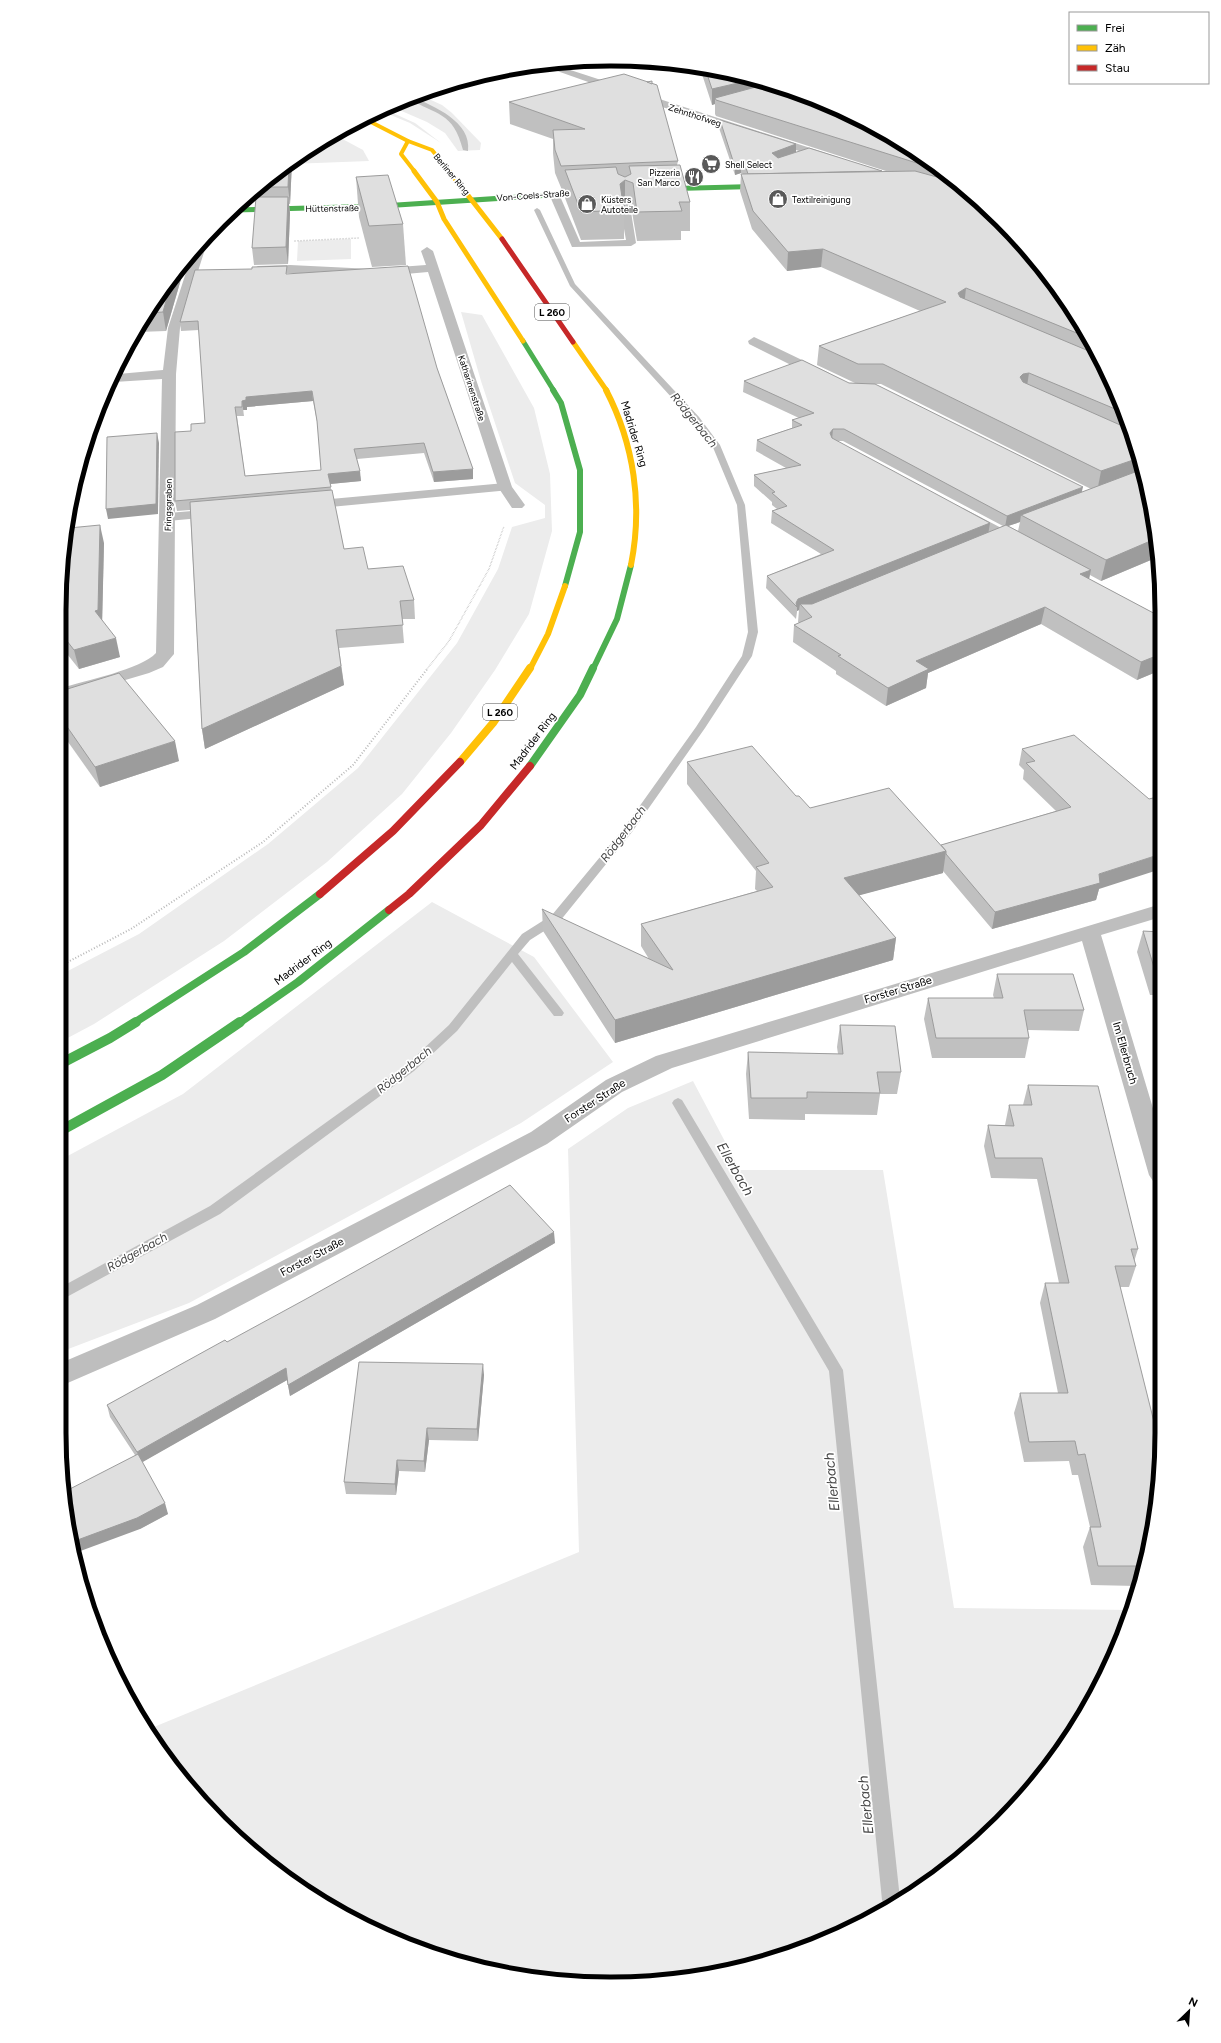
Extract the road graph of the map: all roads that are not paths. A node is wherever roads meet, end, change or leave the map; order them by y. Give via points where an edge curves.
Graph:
1 (558, 69) edge
2 (709, 110) dead end
3 (694, 115) junction
4 (370, 122) edge
5 (408, 141) junction
6 (810, 151) junction
7 (795, 156) edge
8 (844, 162) edge
9 (740, 177) edge
10 (781, 186) edge
11 (743, 187) junction
12 (644, 189) edge
13 (605, 191) edge
14 (554, 194) junction
15 (473, 199) junction
16 (454, 201) joint
17 (437, 202) junction
18 (241, 210) edge
19 (626, 212) edge
20 (427, 251) dead end
21 (196, 258) edge
22 (433, 268) junction
23 (244, 271) edge
24 (206, 272) edge
25 (190, 273) junction
26 (754, 341) dead end
27 (169, 374) junction
28 (118, 378) edge
29 (840, 383) edge
30 (505, 487) junction
31 (517, 505) road end
32 (949, 505) edge
33 (300, 506) edge
34 (230, 512) edge
35 (168, 517) junction
36 (983, 544) edge
37 (66, 693) edge
38 (1155, 912) edge
39 (1089, 931) junction
40 (66, 1061) edge
41 (66, 1128) edge
42 (1155, 1155) edge
43 (66, 1373) edge

1 - 3 street, Zehnthofweg
2 - 3 street
3 - 6 street, Zehnthofweg
4 - 5 main road, Berliner Ring / L 260
5 - 15 main road, Berliner Ring / L 260 via 432,150
5 - 17 main road, L 260 via 401,154
6 - 7 lane
6 - 8 street, Zehnthofweg
9 - 11 lane
10 - 11 main road
11 - 12 main road
13 - 14 main road, Von-Coels-Straße
14 - 15 main road, Von-Coels-Straße
14 - 19 lane via 576,245 631,243
15 - 16 main road, Von-Coels-Straße
15 - 41 main road, Madrider Ring / L 260 via 605,388 616,410 634,468 637,506 636,547 617,619 580,696 536,759 481,825 409,894 298,982 162,1075
16 - 17 main road, Hüttenstraße
17 - 18 main road, Hüttenstraße
17 - 40 main road, L 260 via 444,219 506,312 561,403 580,470 580,532 558,614 527,673 484,736 424,802 352,869 244,952 110,1038
20 - 22 street, Katharinenstraße
21 - 25 street, Fringsgraben
22 - 23 street via 372,273 290,269
22 - 30 street, Katharinenstraße
24 - 25 street
25 - 27 street, Fringsgraben via 174,328
26 - 29 street
27 - 28 street
27 - 35 street, Fringsgraben
30 - 31 street, Katharinenstraße
30 - 33 lane
32 - 36 street via 1014,536
34 - 35 lane
35 - 37 street, Fringsgraben via 165,654 143,670
38 - 39 street, Forster Straße
39 - 42 street, Im Ellerbruch
39 - 43 street, Forster Straße via 664,1062 614,1086 539,1138 206,1312

